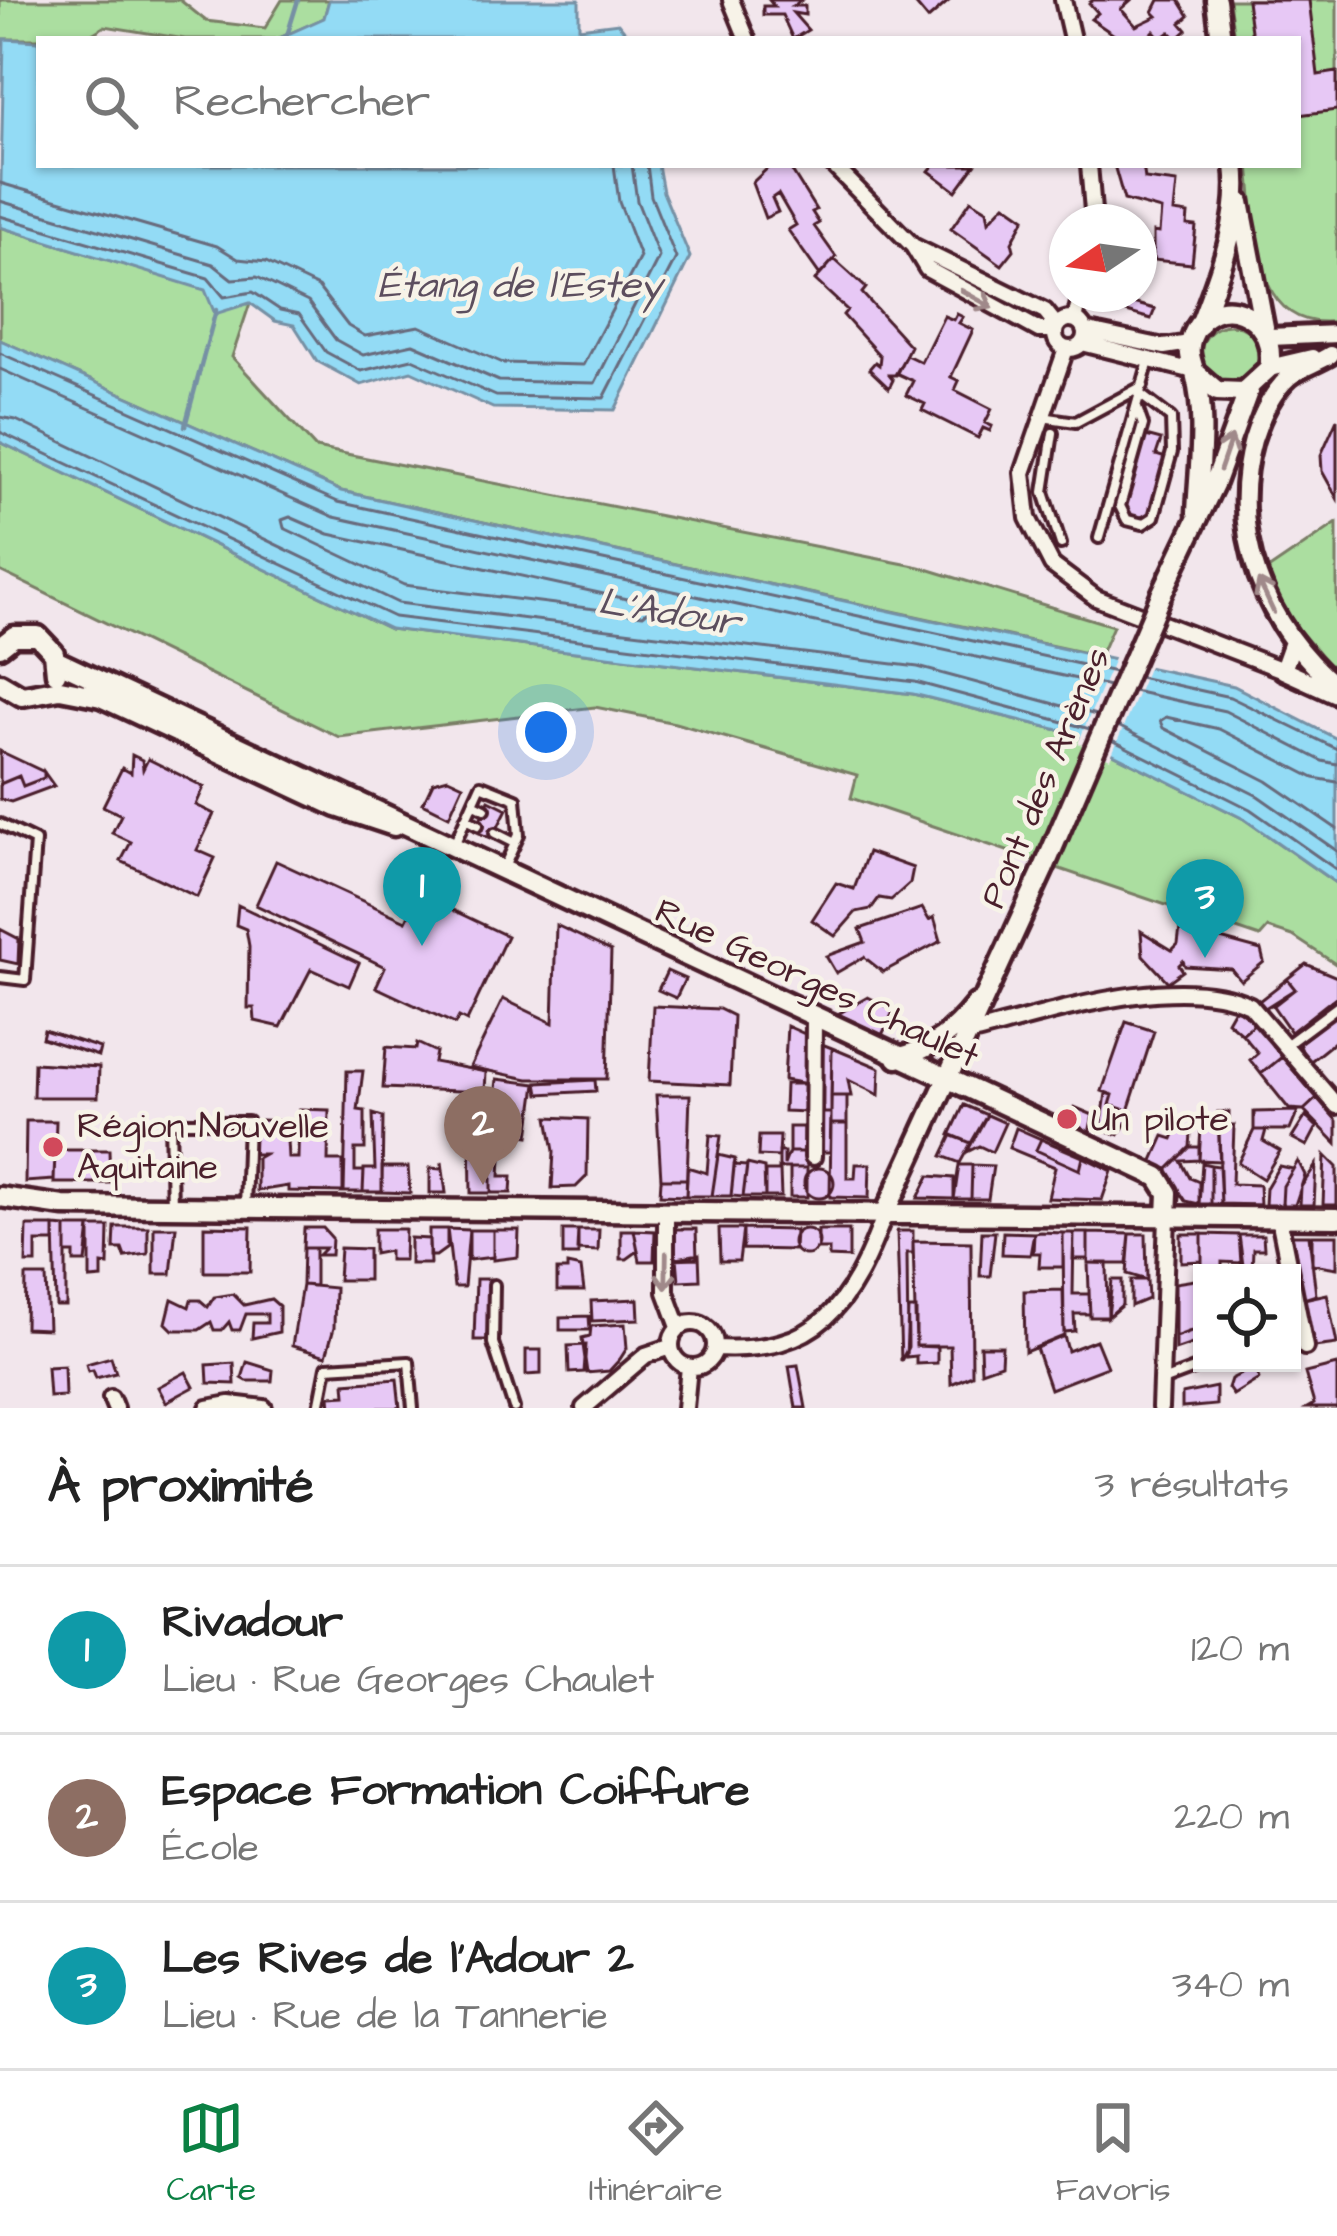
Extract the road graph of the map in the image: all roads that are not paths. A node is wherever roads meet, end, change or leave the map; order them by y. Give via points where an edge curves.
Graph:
1 (731, 0) edge
2 (1063, 0) edge
3 (1216, 0) edge
4 (746, 36) edge
5 (1071, 36) edge
6 (1221, 36) edge
7 (836, 168) edge
8 (1089, 168) edge
9 (1235, 168) edge
10 (1238, 186) junction
11 (1092, 204) edge
12 (1079, 312) edge
13 (1056, 328) junction
14 (1267, 332) junction
15 (1195, 334) junction
16 (1337, 334) edge
17 (1077, 336) junction
18 (1333, 355) edge
19 (1150, 360) junction
20 (1269, 368) junction
21 (1194, 371) junction
22 (1249, 389) junction
23 (1142, 390) junction
24 (1137, 408) junction
25 (1041, 416) junction
26 (1053, 434) dead end
27 (1045, 496) junction
28 (1024, 498) junction
29 (1197, 513) junction
30 (1099, 538) dead end
31 (1061, 544) dead end
32 (5, 637) edge
33 (1293, 642) junction
34 (56, 661) junction
35 (1283, 670) junction
36 (3, 689) edge
37 (43, 691) junction
38 (1337, 691) edge
39 (473, 803) junction
40 (485, 809) dead end
41 (503, 817) dead end
42 (465, 819) junction
43 (0, 824) edge
44 (518, 824) junction
45 (478, 825) dead end
46 (410, 829) junction
47 (495, 833) dead end
48 (515, 843) junction
49 (452, 848) junction
50 (501, 872) junction
51 (0, 977) edge
52 (991, 987) junction
53 (1337, 1007) edge
54 (814, 1019) junction
55 (972, 1033) junction
56 (1285, 1046) junction
57 (897, 1058) junction
58 (946, 1081) junction
59 (1337, 1106) edge
60 (813, 1157) dead end
61 (0, 1197) edge
62 (172, 1208) junction
63 (245, 1209) junction
64 (666, 1213) junction
65 (884, 1216) junction
66 (1167, 1217) junction
67 (1279, 1218) junction
68 (1337, 1218) edge
69 (1288, 1264) edge
70 (494, 1285) dead end
71 (679, 1327) junction
72 (1301, 1327) edge
73 (670, 1347) junction
74 (1305, 1347) dead end
75 (715, 1348) junction
76 (688, 1367) junction
77 (1193, 1369) edge
78 (1160, 1382) junction
79 (208, 1408) edge
80 (264, 1408) edge
81 (320, 1408) edge
82 (413, 1408) edge
83 (514, 1408) edge
84 (584, 1408) edge
85 (685, 1408) edge
86 (1160, 1408) edge

1 - 4 street
2 - 5 street
3 - 6 main road
7 - 13 street via 914,246 1045,311
8 - 11 street
9 - 10 main road
10 - 14 main road
10 - 15 main road via 1227,250
12 - 17 street
13 - 17 street
13 - 17 street via 1056,340
14 - 15 main road via 1236,311 1212,315
14 - 16 street
14 - 20 main road
15 - 17 street via 1165,347
15 - 21 main road
17 - 19 street
17 - 25 street
18 - 20 street
33 -> 18 street via 1266,599 1249,543 1249,457 1274,394 1290,376
19 - 21 street
19 - 23 lane
20 - 22 main road
21 - 22 main road via 1217,391
21 - 29 main road via 1202,444
29 -> 22 main road, Pont des Arènes
23 - 24 lane
23 - 24 lane via 1151,408 1171,418 1174,435 1154,517 1144,524 1121,515 1120,506 1143,425
23 - 25 lane via 1076,422
24 - 30 lane
25 - 28 street
26 - 27 lane
27 - 28 lane
27 - 31 lane
28 - 35 street via 1041,548 1079,589
29 - 52 main road, Pont des Arènes, bridge
32 - 34 main road, Rue Georges Chaulet via 45,640
33 - 35 street
33 - 38 street
34 - 37 main road
34 - 46 main road, Rue Georges Chaulet
35 - 38 street
36 - 37 main road, Rue Georges Chaulet via 22,696
37 - 46 main road, Rue Georges Chaulet via 101,697 353,814
39 - 40 lane
39 - 42 lane
39 - 44 lane via 481,784 516,799
41 - 44 lane
42 - 45 lane
42 - 49 lane
43 - 51 lane via 35,841 25,980
44 - 48 lane
46 - 49 main road, Rue Georges Chaulet
47 - 48 lane
48 - 50 lane
49 - 50 main road, Rue Georges Chaulet
50 - 54 main road, Rue Georges Chaulet
52 - 55 main road
52 - 57 main road via 953,1033
53 - 56 lane
54 - 57 main road, Rue Georges Chaulet
54 - 60 street
55 - 56 street via 1153,988 1231,996 1250,1005
55 - 58 main road
56 - 59 street
57 - 58 main road, Rue Georges Chaulet
58 - 65 main road
58 - 66 main road, Rue Georges Chaulet via 1158,1178 1168,1192
61 - 62 main road via 31,1206
62 - 63 main road
62 - 63 lane via 170,1122 248,1122
63 - 64 main road
64 - 65 main road
64 -> 71 street via 666,1292
65 - 66 main road
65 - 75 street via 839,1308 769,1348
66 - 67 main road
66 - 78 street
67 - 68 main road
67 - 69 street
70 - 83 lane via 493,1343
71 - 73 street
71 - 75 street via 707,1328
72 - 74 street
73 - 76 street
73 - 84 street via 646,1355
75 - 76 street via 709,1361
76 - 85 street
77 - 78 lane
78 - 86 street
79 - 80 street
81 - 82 lane via 327,1367 409,1362

